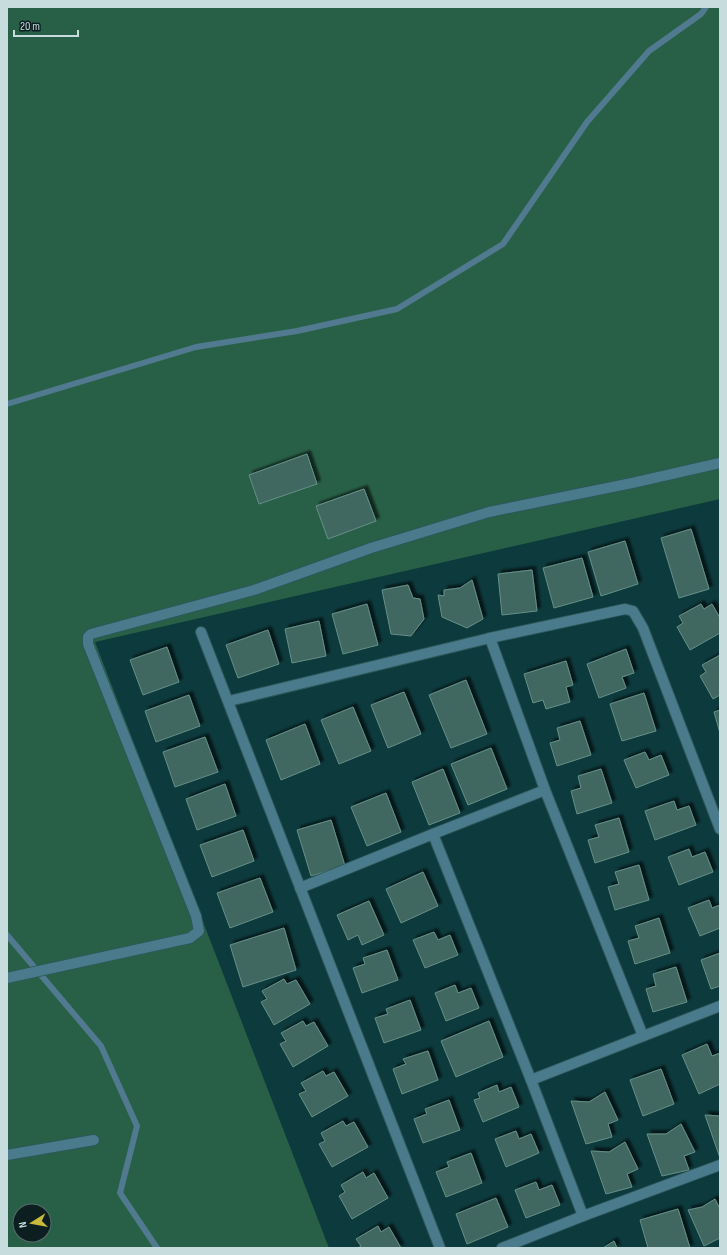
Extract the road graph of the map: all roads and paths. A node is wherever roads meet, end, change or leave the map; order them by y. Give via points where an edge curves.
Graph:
1 (720, 463) edge
2 (201, 632) dead end
3 (490, 638) junction
4 (229, 701) junction
5 (545, 790) junction
6 (720, 829) edge
7 (433, 834) junction
8 (300, 888) junction
9 (7, 978) edge
10 (720, 1006) edge
11 (643, 1036) junction
12 (531, 1080) junction
13 (94, 1140) dead end
14 (7, 1155) edge
15 (720, 1165) edge
16 (583, 1216) junction
17 (440, 1248) edge
18 (502, 1248) edge

1 - 9 street via 489,512 370,548 254,590 91,634 88,637 88,644 196,916 199,932 190,938
2 - 4 street
3 - 4 street
3 - 5 street
3 - 6 street via 625,609 633,611 643,628
4 - 8 street
5 - 7 street
5 - 11 street
7 - 8 street
7 - 12 street
8 - 17 street
10 - 11 street
11 - 12 street
12 - 16 street
13 - 14 street
15 - 16 street
16 - 18 street

